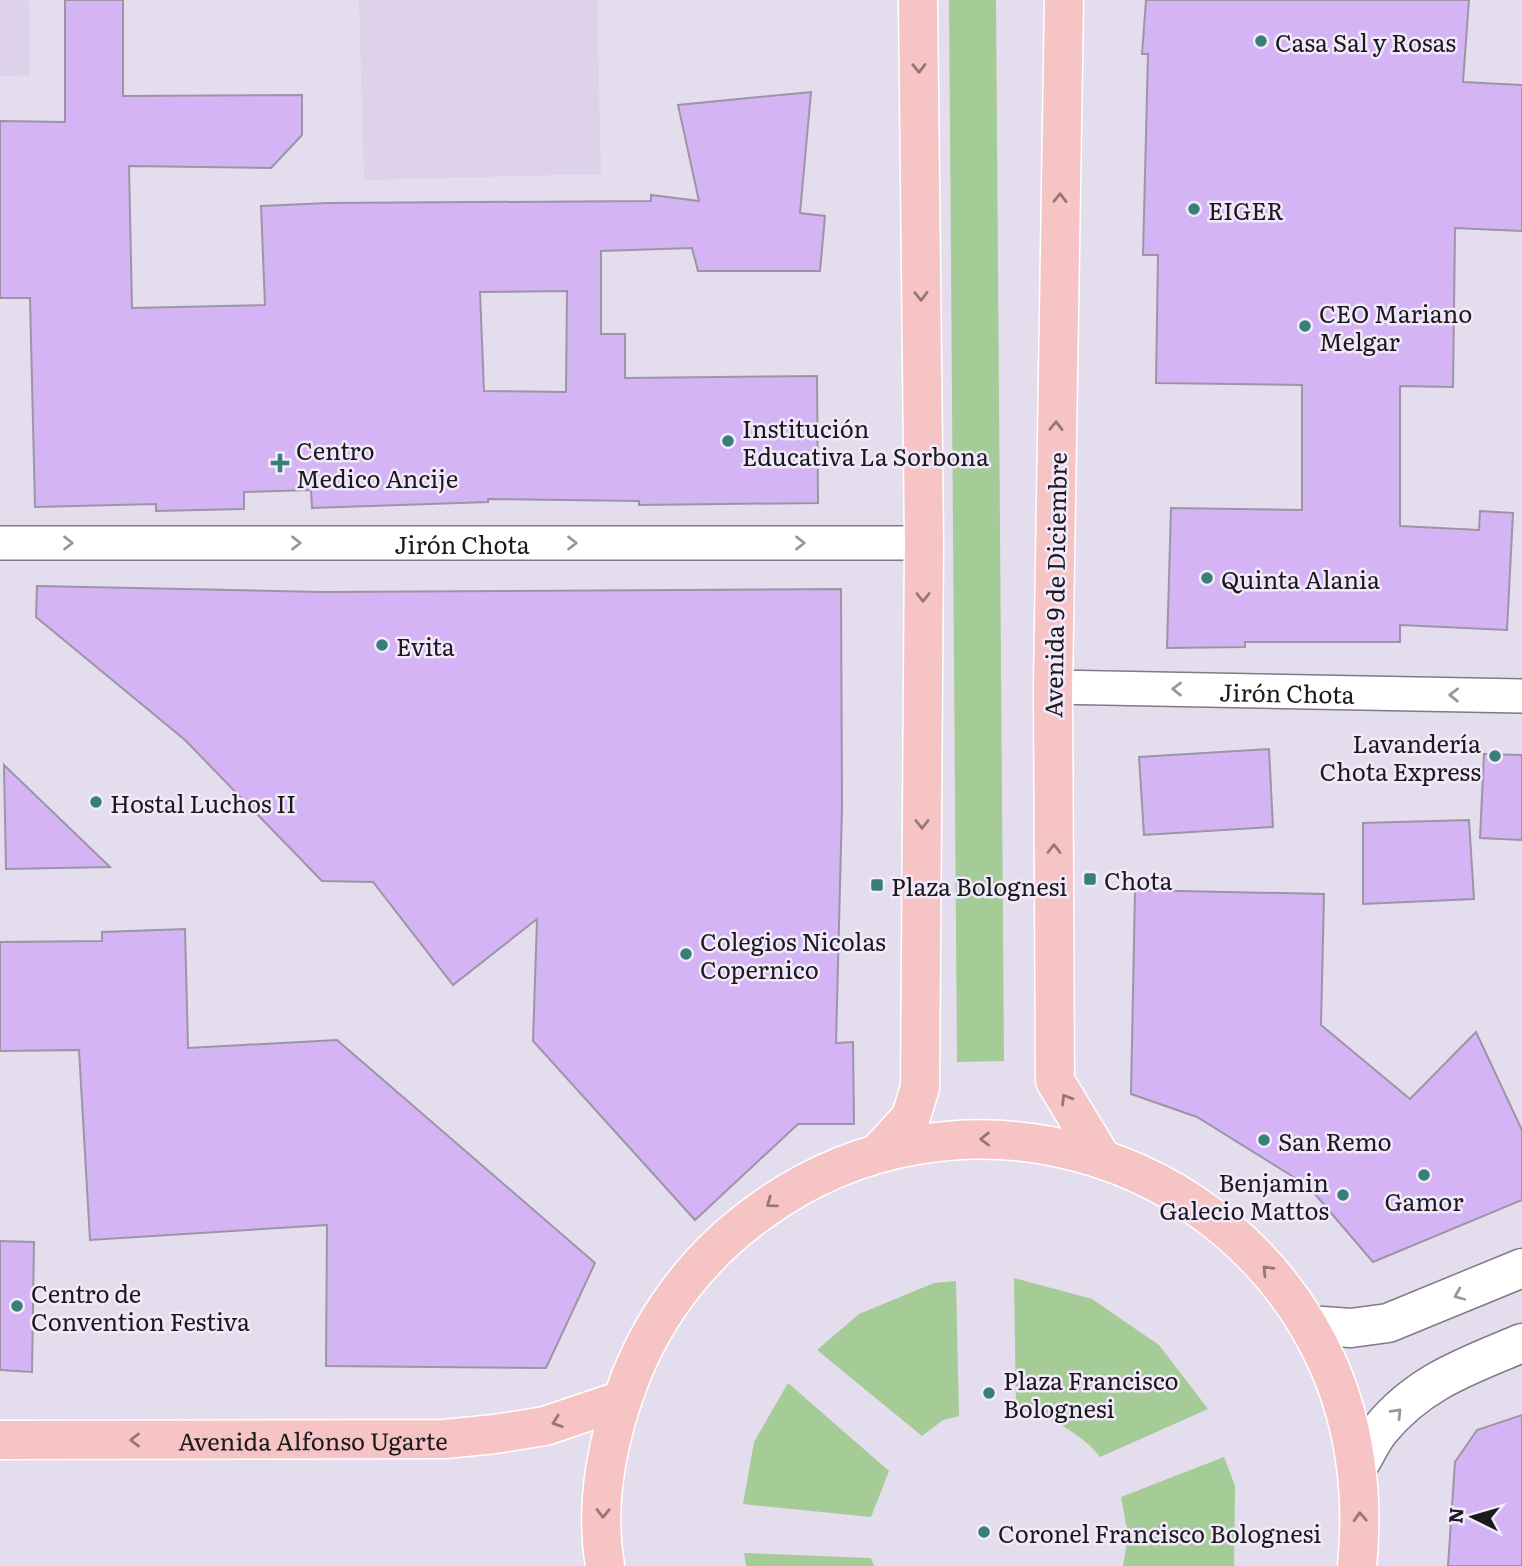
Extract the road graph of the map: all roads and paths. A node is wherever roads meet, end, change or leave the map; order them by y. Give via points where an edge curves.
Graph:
1 (918, 0) edge
2 (1064, 0) edge
3 (923, 542) junction
4 (0, 543) edge
5 (1053, 687) junction
6 (1522, 696) edge
7 (879, 1152) junction
8 (1101, 1157) junction
9 (1522, 1268) edge
10 (1308, 1325) junction
11 (1522, 1343) edge
12 (622, 1400) junction
13 (0, 1440) edge
14 (1357, 1468) junction
15 (605, 1566) edge
16 (1357, 1566) edge

1 -> 3 main road
5 -> 2 main road, Avenida 9 de Diciembre
4 -> 3 street, Jirón Chota
3 -> 7 main road via 920,1087 911,1116
6 -> 5 street, Jirón Chota
8 -> 5 main road, Avenida 9 de Diciembre via 1055,1081
8 -> 7 main road via 1046,1144 990,1138 934,1141
7 -> 12 main road via 781,1196 737,1228 667,1306 642,1350
10 -> 8 main road via 1276,1280 1239,1240 1197,1206 1151,1178
9 -> 10 main road via 1388,1323 1351,1328
10 - 14 main road via 1345,1413
14 -> 11 main road via 1380,1431 1413,1397 1445,1375
12 -> 13 main road, Avenida Alfonso Ugarte via 545,1426 445,1439
12 -> 15 main road via 607,1461
16 -> 14 main road

